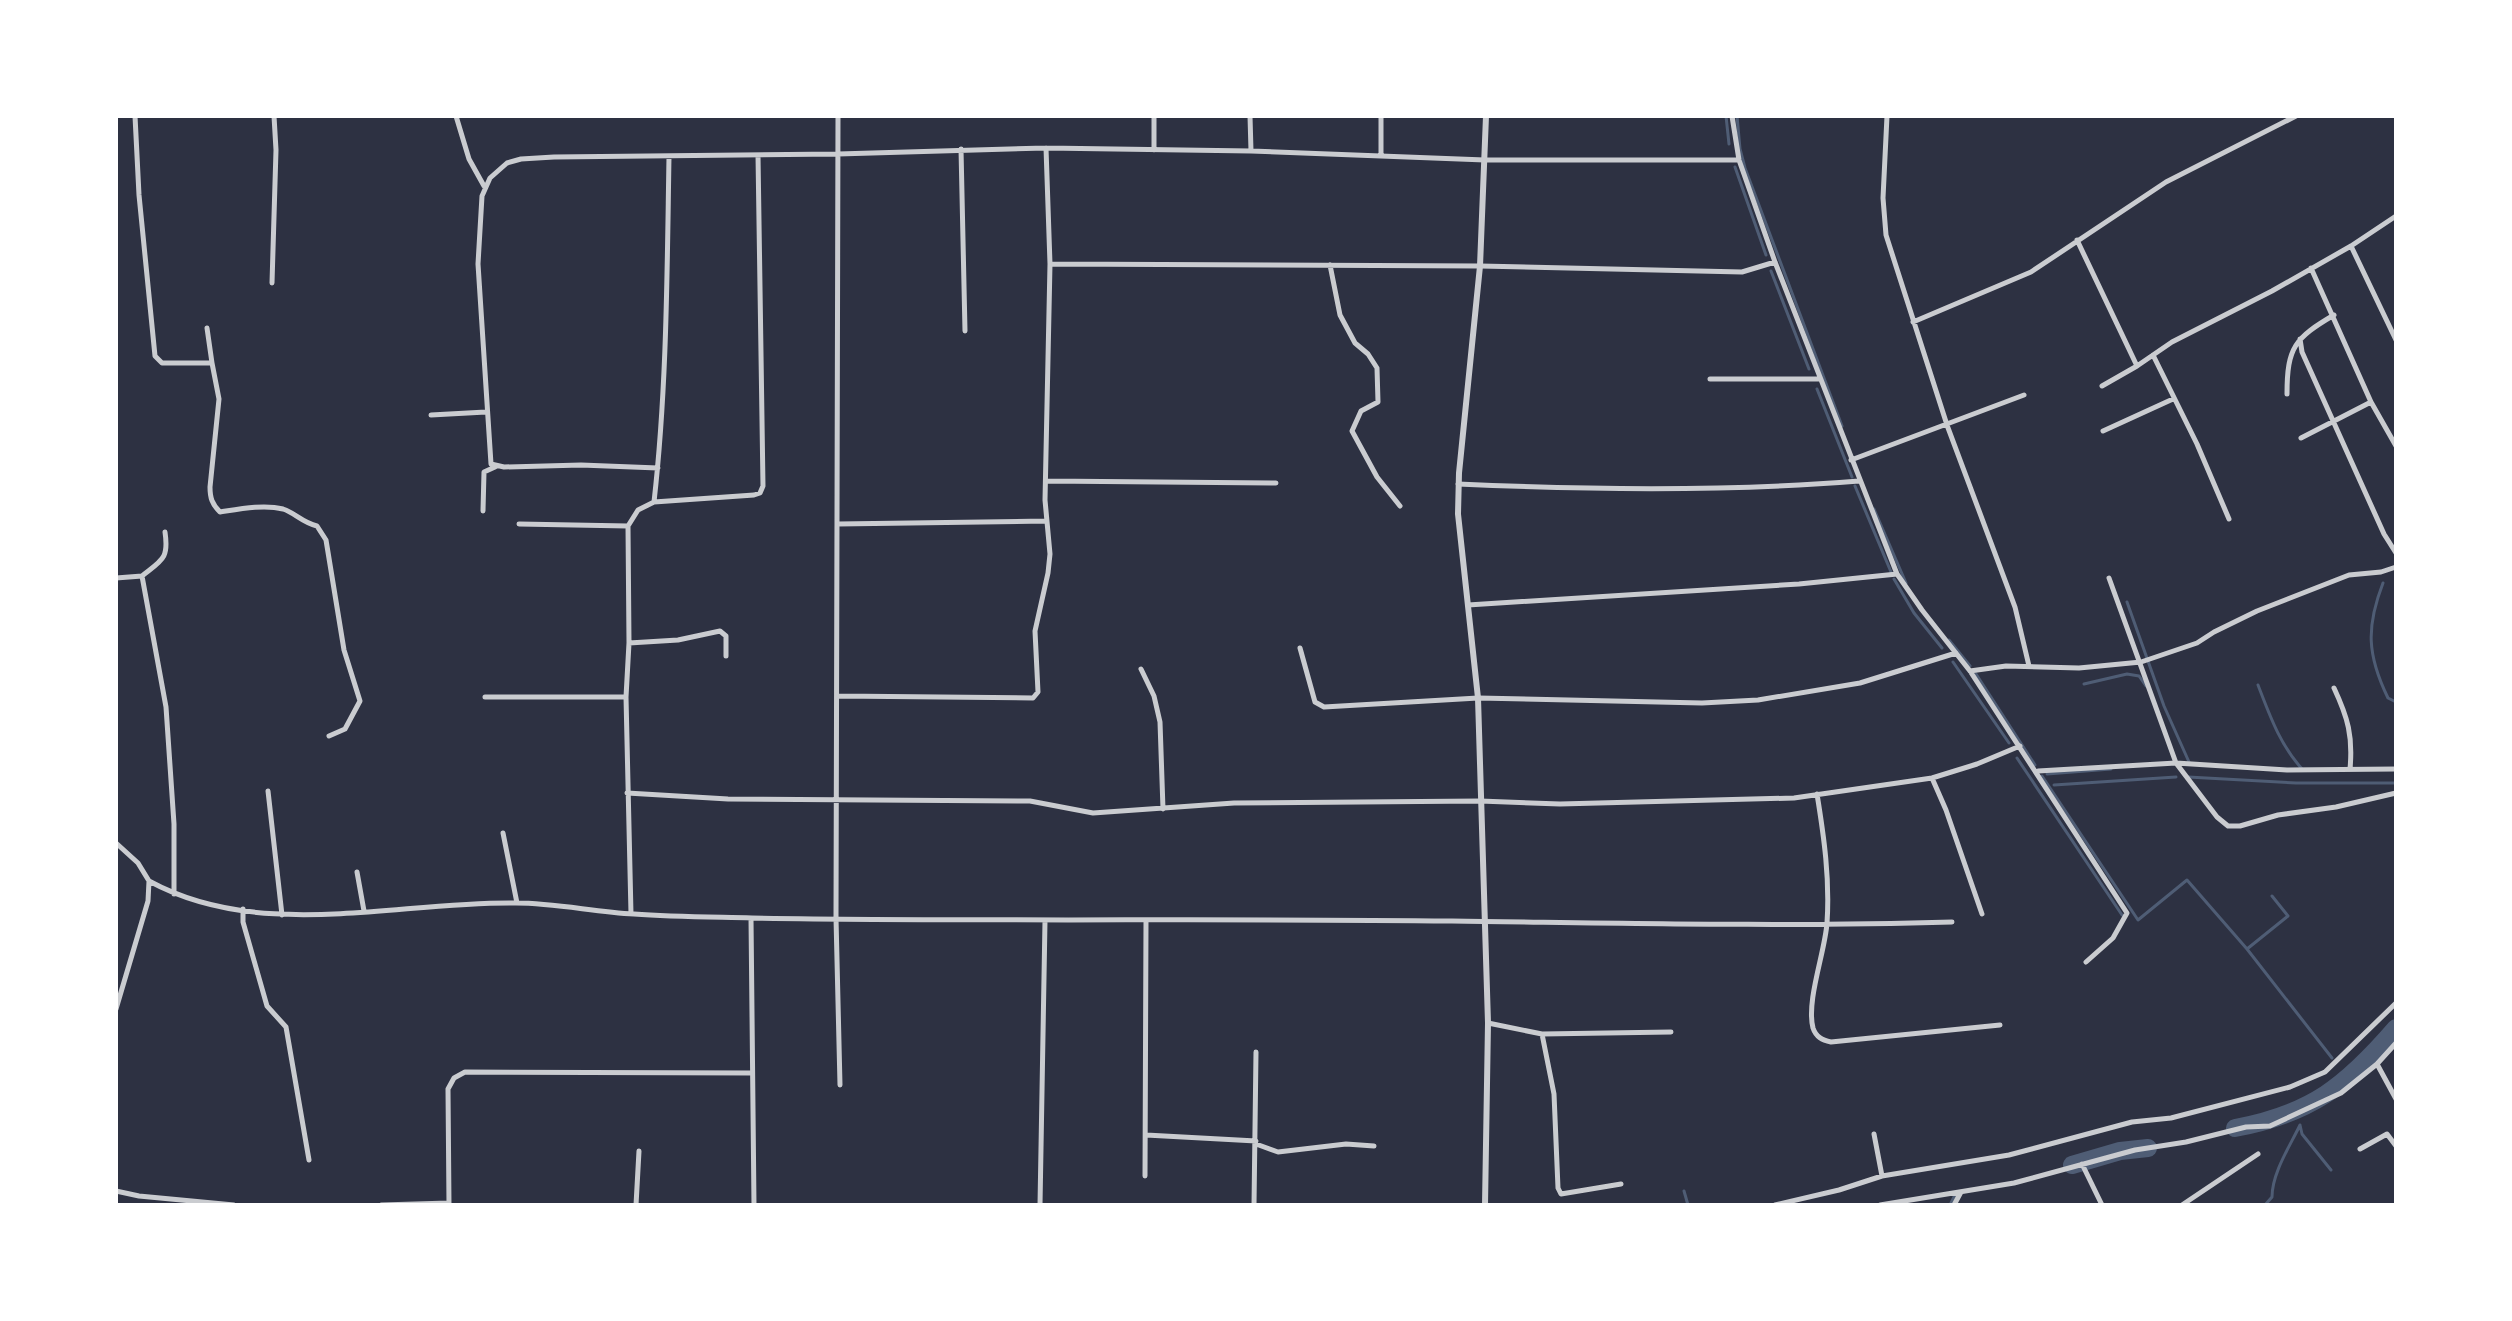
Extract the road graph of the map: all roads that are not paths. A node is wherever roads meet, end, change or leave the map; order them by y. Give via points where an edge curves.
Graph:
1 (135, 116) edge
2 (274, 116) edge
3 (456, 116) edge
4 (838, 116) edge
5 (1154, 116) edge
6 (1250, 116) edge
7 (1381, 116) edge
8 (1486, 116) edge
9 (1732, 116) edge
10 (1887, 116) edge
11 (2296, 116) edge
12 (2281, 119) edge
13 (1046, 148) junction
14 (961, 149) junction
15 (1154, 150) junction
16 (1251, 151) junction
17 (838, 154) junction
18 (758, 155) junction
19 (1381, 155) junction
20 (669, 157) junction
21 (1485, 160) junction
22 (1739, 160) junction
23 (484, 187) junction
24 (2396, 216) edge
25 (2077, 240) junction
26 (2351, 246) junction
27 (1775, 262) junction
28 (1050, 264) junction
29 (1330, 265) junction
30 (1480, 266) junction
31 (2311, 268) junction
32 (272, 283) dead end
33 (2334, 315) junction
34 (1913, 322) junction
35 (207, 328) dead end
36 (965, 331) dead end
37 (2300, 339) junction
38 (2396, 340) edge
39 (2153, 355) junction
40 (212, 363) junction
41 (2137, 366) junction
42 (1710, 379) dead end
43 (1819, 379) junction
44 (2102, 386) dead end
45 (2287, 394) dead end
46 (2024, 395) dead end
47 (2173, 399) junction
48 (2371, 402) junction
49 (486, 412) junction
50 (431, 415) dead end
51 (2334, 421) junction
52 (1947, 425) junction
53 (2103, 431) dead end
54 (2301, 438) dead end
55 (2396, 446) edge
56 (1851, 460) junction
57 (496, 467) junction
58 (658, 468) junction
59 (1046, 481) junction
60 (1859, 481) junction
61 (1276, 483) dead end
62 (1458, 484) junction
63 (654, 502) junction
64 (1400, 506) dead end
65 (483, 511) dead end
66 (2229, 519) dead end
67 (1046, 521) junction
68 (519, 524) dead end
69 (838, 524) junction
70 (628, 526) junction
71 (165, 532) dead end
72 (2396, 553) edge
73 (2396, 567) edge
74 (1897, 574) junction
75 (142, 576) junction
76 (116, 578) edge
77 (2109, 578) dead end
78 (1468, 605) junction
79 (629, 643) junction
80 (1300, 648) dead end
81 (1956, 653) junction
82 (726, 656) dead end
83 (2141, 662) junction
84 (2029, 666) junction
85 (1141, 669) dead end
86 (1970, 671) junction
87 (2334, 688) dead end
88 (838, 696) junction
89 (485, 697) dead end
90 (626, 697) junction
91 (1478, 698) junction
92 (329, 736) dead end
93 (2020, 746) junction
94 (2176, 763) junction
95 (2350, 769) junction
96 (2396, 769) edge
97 (2037, 771) junction
98 (1932, 778) junction
99 (268, 791) dead end
100 (627, 793) junction
101 (2396, 793) edge
102 (1817, 794) junction
103 (837, 801) junction
104 (1480, 801) junction
105 (1163, 809) junction
106 (503, 833) dead end
107 (116, 843) edge
108 (357, 872) dead end
109 (149, 881) junction
110 (174, 894) junction
111 (517, 903) junction
112 (243, 909) junction
113 (364, 911) junction
114 (631, 914) junction
115 (1982, 914) dead end
116 (282, 915) junction
117 (751, 918) junction
118 (836, 918) junction
119 (1045, 921) junction
120 (1146, 921) junction
121 (1952, 922) dead end
122 (1485, 923) junction
123 (1827, 926) junction
124 (2086, 962) dead end
125 (2396, 1003) edge
126 (116, 1009) edge
127 (1488, 1023) junction
128 (2000, 1025) dead end
129 (1671, 1032) dead end
130 (1542, 1034) junction
131 (2396, 1043) edge
132 (1256, 1052) dead end
133 (2377, 1064) junction
134 (752, 1073) junction
135 (840, 1085) dead end
136 (2396, 1099) edge
137 (1874, 1134) dead end
138 (1146, 1135) junction
139 (1256, 1143) junction
140 (1374, 1146) dead end
141 (2396, 1146) edge
142 (2360, 1149) dead end
143 (639, 1151) dead end
144 (2258, 1154) dead end
145 (309, 1160) dead end
146 (2082, 1164) junction
147 (1145, 1176) dead end
148 (1882, 1176) junction
149 (1621, 1184) dead end
150 (116, 1191) edge
151 (1962, 1191) junction
152 (449, 1204) edge
153 (234, 1205) edge
154 (381, 1205) edge
155 (392, 1205) edge
156 (636, 1205) edge
157 (754, 1205) edge
158 (1040, 1205) edge
159 (1254, 1205) edge
160 (1485, 1205) edge
161 (1775, 1205) edge
162 (1880, 1205) edge
163 (1954, 1205) edge
164 (2102, 1205) edge
165 (2182, 1205) edge

1 - 40 street via 155,356 162,363
2 - 32 street
3 - 23 street
4 - 17 street
5 - 15 street
6 - 16 street
7 - 19 street
8 - 21 street
9 - 22 street
10 - 34 street via 1884,228
11 - 12 street
12 - 25 street via 2166,182
13 - 14 street
13 - 15 street
13 - 28 street
14 - 17 street
14 - 36 street
15 - 16 street
16 - 19 street
17 - 18 street
17 - 69 street
18 - 20 street
18 - 63 street via 763,486 754,495
19 - 21 street
20 - 23 street via 521,159 497,170
20 - 58 street
21 - 22 street
21 - 30 street
22 - 27 street
23 - 49 street via 478,264
24 - 26 street
25 - 34 street via 2031,272
25 - 41 street
26 - 31 street
26 - 38 street
27 - 30 street via 1742,272
27 - 43 street
28 - 29 street
28 - 59 street
29 - 30 street
29 - 64 street via 1338,308 1355,343 1377,368 1379,397 1361,411 1352,431
30 - 62 street
31 - 33 street
31 - 39 street
33 - 37 street
33 - 48 street
34 - 52 street
35 - 40 street
37 - 45 street via 2290,355
37 - 51 street
39 - 41 street
39 - 47 street
40 - 92 street via 219,399 210,487 214,506 220,512 285,510 317,526 326,540 344,650 360,701 345,729
41 - 44 street
42 - 43 street
43 - 56 street
46 - 52 street
47 - 53 street
47 - 66 street
48 - 51 street
48 - 55 street
49 - 50 street
49 - 57 street via 489,455
51 - 54 street
51 - 72 street
52 - 56 street
52 - 84 street via 2015,607
56 - 60 street
57 - 58 street
57 - 65 street via 484,472
58 - 63 street
59 - 61 street
59 - 67 street
60 - 62 street via 1612,488
60 - 74 street
62 - 78 street
63 - 70 street via 638,510
67 - 69 street
67 - 88 street via 1050,554 1035,631 1036,696
68 - 70 street
69 - 88 street
70 - 79 street
71 - 75 street via 165,557
73 - 83 street via 2349,575 2257,611 2197,643
74 - 78 street
74 - 81 street
75 - 76 street
75 - 110 street via 166,707
77 - 83 street
78 - 91 street
79 - 82 street via 720,631 726,636
79 - 90 street
80 - 91 street via 1315,702 1324,707
81 - 86 street
81 - 91 street via 1860,683 1758,700
83 - 84 street
83 - 94 street
84 - 86 street
85 - 105 street via 1160,722
86 - 93 street
87 - 95 street via 2349,726
88 - 103 street
89 - 90 street
90 - 100 street
91 - 104 street
93 - 97 street
93 - 98 street
94 - 95 street
94 - 97 street
94 - 101 street via 2228,826
95 - 96 street
97 - 124 street via 2127,913 2113,938
98 - 102 street
98 - 115 street
99 - 116 street
100 - 103 street
100 - 114 street
102 - 104 street via 1560,804
102 - 123 street via 1826,848
103 - 105 street via 1030,801 1093,813
103 - 118 street
104 - 105 street via 1234,803
104 - 122 street
106 - 111 street
107 - 109 street
108 - 113 street
109 - 110 street
109 - 126 street via 148,901
110 - 112 street
111 - 113 street
111 - 114 street
112 - 116 street
112 - 145 street via 267,1006 286,1027
113 - 116 street
114 - 117 street
117 - 118 street
117 - 134 street
118 - 119 street
118 - 135 street
119 - 120 street
119 - 158 street
120 - 122 street
120 - 138 street
121 - 123 street
122 - 123 street
122 - 127 street
123 - 128 street via 1812,1018 1822,1041
125 - 148 street via 2325,1072 2290,1087 2009,1155
127 - 130 street
127 - 160 street
129 - 130 street
130 - 149 street via 1554,1094 1561,1194
131 - 133 street
132 - 139 street
133 - 136 street
133 - 146 street via 2341,1093 2270,1126
134 - 152 street via 460,1074 448,1089
134 - 157 street
137 - 148 street
138 - 139 street
138 - 147 street
139 - 140 street via 1271,1152
139 - 159 street
141 - 142 street via 2387,1134
143 - 156 street
144 - 165 street
146 - 151 street
146 - 164 street
148 - 161 street
150 - 153 street
151 - 162 street
151 - 163 street
152 - 155 street
154 - 155 street

